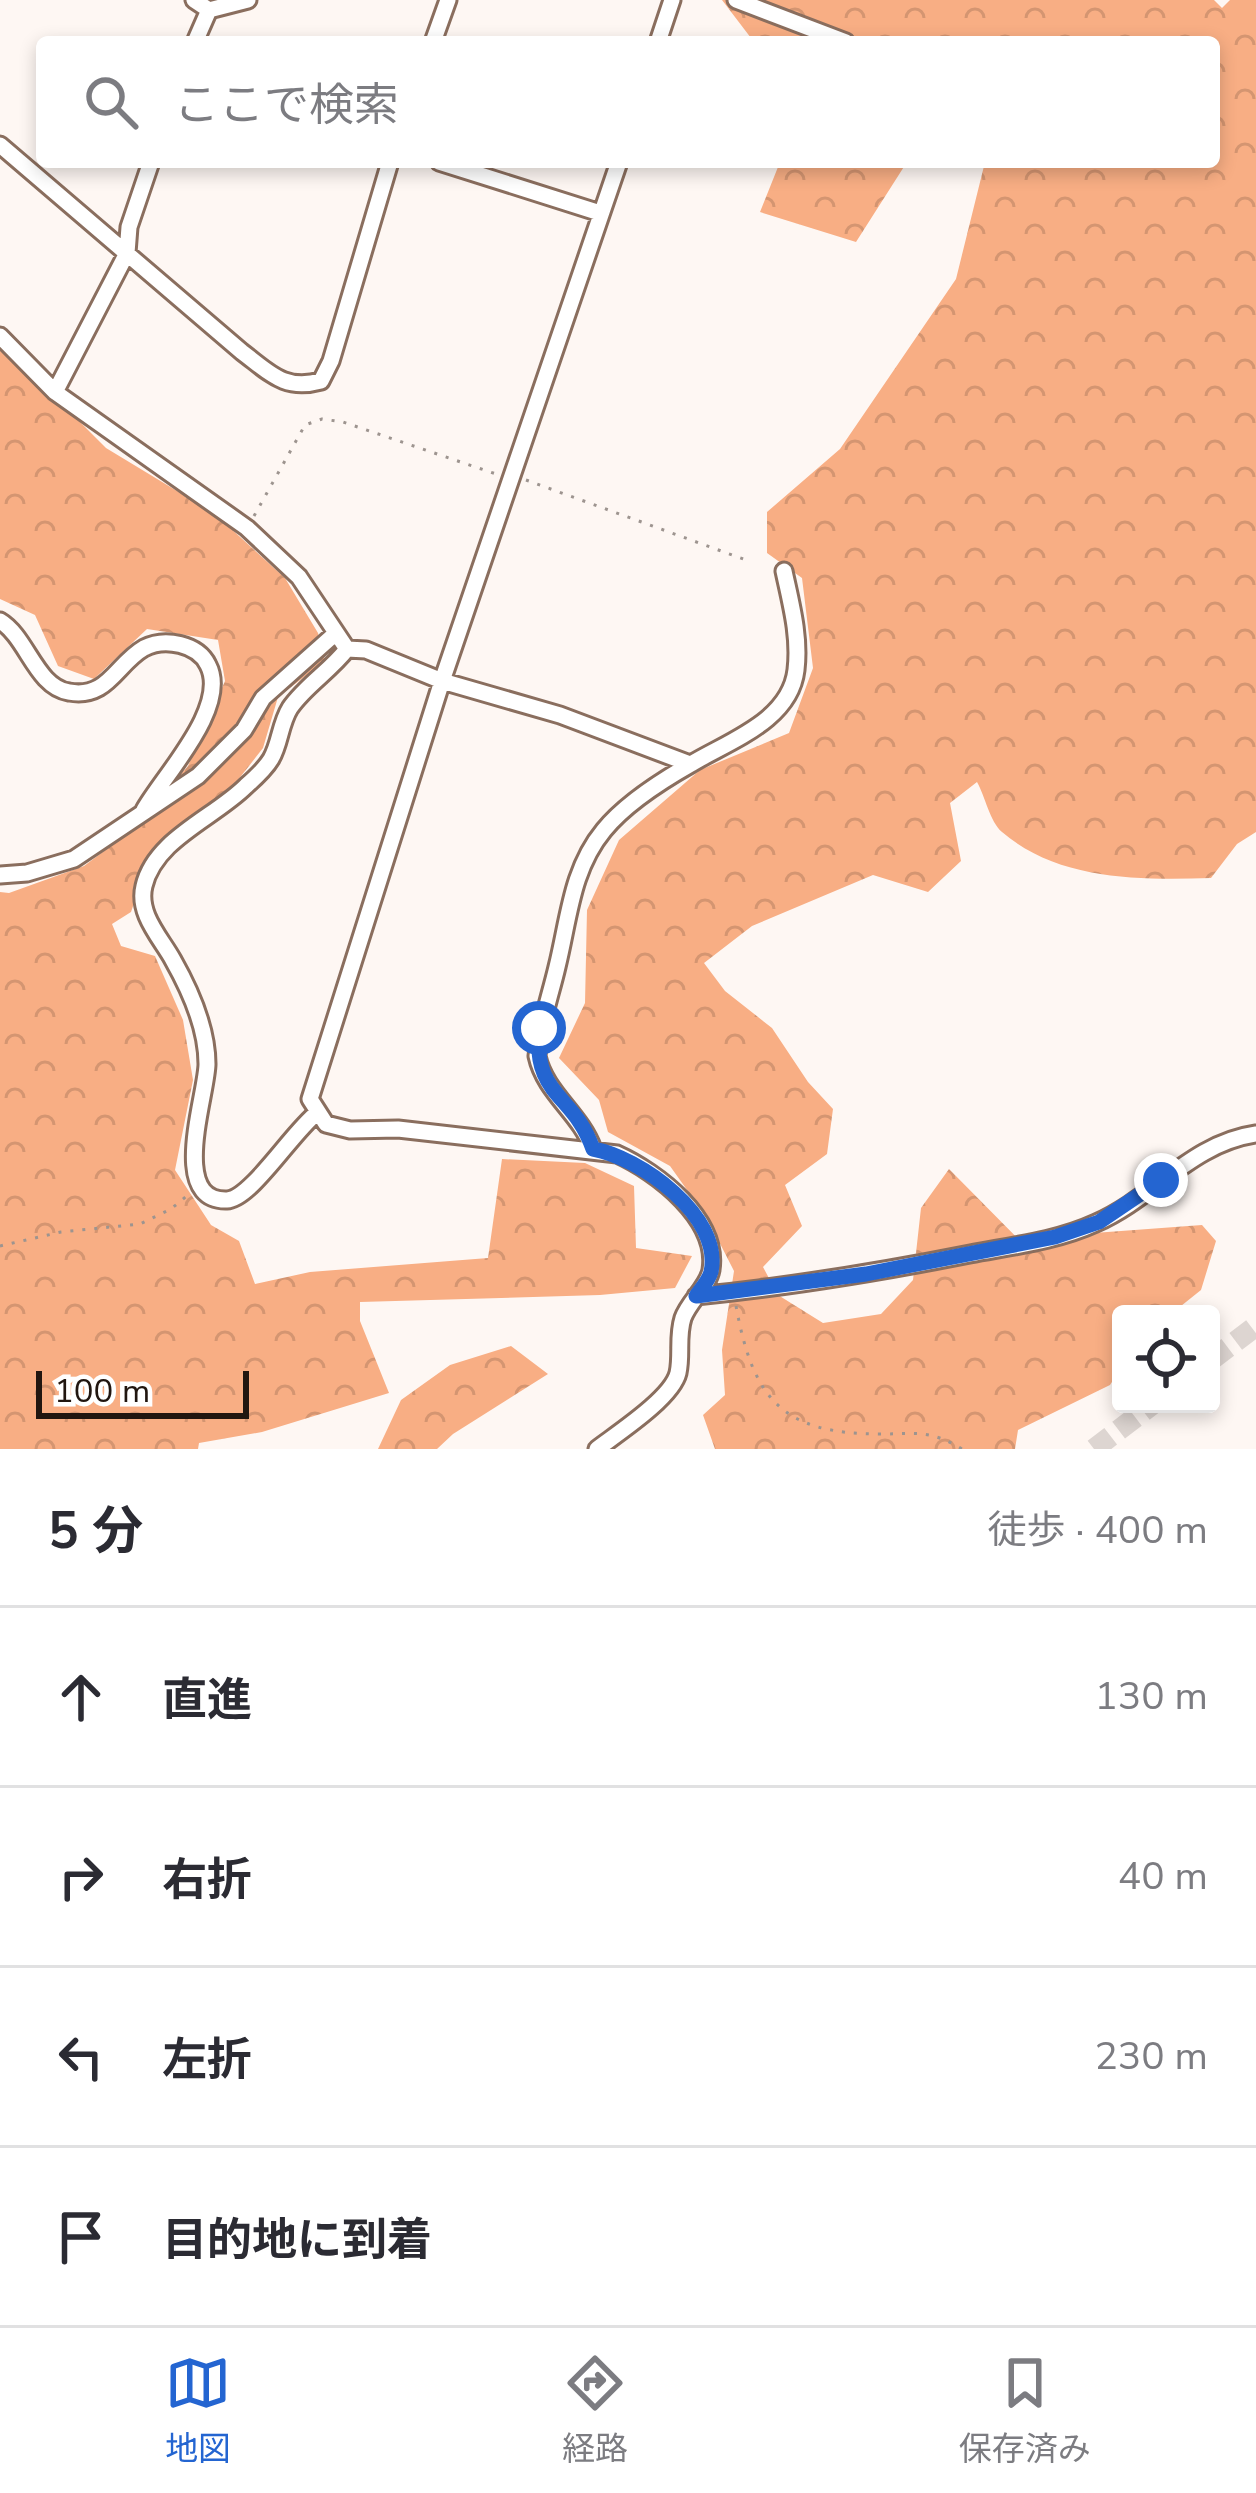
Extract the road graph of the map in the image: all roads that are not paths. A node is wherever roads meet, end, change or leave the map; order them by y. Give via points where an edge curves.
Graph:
1 (194, 0) edge
2 (248, 0) edge
3 (448, 0) edge
4 (672, 0) edge
5 (736, 0) edge
6 (209, 10) junction
7 (198, 36) edge
8 (435, 36) edge
9 (660, 36) edge
10 (830, 36) edge
11 (0, 145) edge
12 (149, 168) edge
13 (388, 168) edge
14 (458, 168) edge
15 (617, 168) edge
16 (600, 213) junction
17 (127, 253) junction
18 (0, 336) edge
19 (55, 392) junction
20 (784, 571) dead end
21 (0, 621) edge
22 (336, 633) junction
23 (347, 649) junction
24 (442, 681) junction
25 (690, 764) junction
26 (144, 810) junction
27 (0, 875) edge
28 (317, 1113) junction
29 (1256, 1134) edge
30 (593, 1149) junction
31 (696, 1296) junction
32 (597, 1449) edge

1 - 6 street
2 - 6 street
3 - 8 street
4 - 9 street
5 - 10 street
6 - 7 street
11 - 17 street
12 - 17 street
13 - 17 street via 321,382 280,380
14 - 16 street
15 - 16 street
16 - 24 street
17 - 19 street
18 - 19 street
19 - 22 street via 247,528 299,577
20 - 25 street via 797,633 788,696 742,736
21 - 26 street via 48,680 68,692 97,691 145,648 173,642 200,652 212,670 210,702 180,763
22 - 23 street
22 - 26 street via 263,698 198,776
23 - 24 street
23 - 28 street via 286,714 272,758 155,858 142,890 146,916 200,1019 207,1063 192,1162 200,1185 227,1200 246,1194
24 - 25 street
24 - 28 street via 314,1077
25 - 30 street via 606,827 565,915 537,1056
26 - 27 street via 74,859
28 - 30 street via 350,1130
29 - 31 street via 1205,1149 1099,1222 1055,1237
30 - 31 street via 636,1162 699,1220 711,1275
31 - 32 street via 677,1343 678,1376

